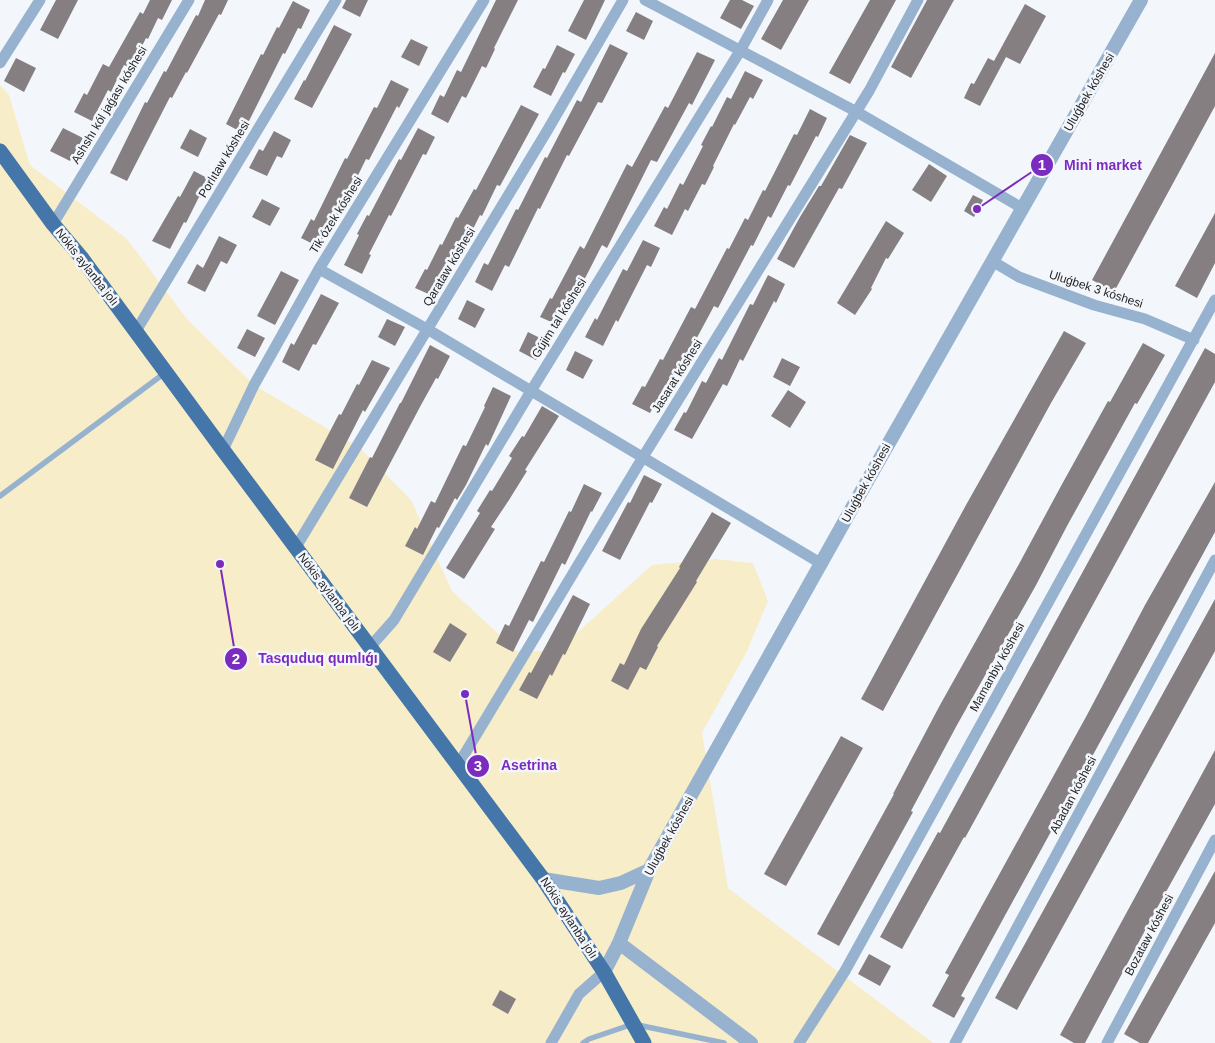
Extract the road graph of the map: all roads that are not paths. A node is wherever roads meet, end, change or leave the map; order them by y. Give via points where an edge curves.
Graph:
1 (40, 0) edge
2 (189, 0) edge
3 (336, 0) edge
4 (484, 0) edge
5 (624, 0) edge
6 (644, 0) edge
7 (768, 0) edge
8 (918, 0) edge
9 (1141, 0) edge
10 (740, 51) junction
11 (0, 64) edge
12 (857, 112) junction
13 (0, 151) edge
14 (1022, 208) junction
15 (53, 224) junction
16 (992, 261) junction
17 (319, 269) junction
18 (1215, 300) edge
19 (1211, 315) edge
20 (427, 329) junction
21 (136, 332) junction
22 (1194, 340) junction
23 (166, 372) junction
24 (531, 390) junction
25 (223, 450) junction
26 (643, 458) junction
27 (0, 496) edge
28 (296, 547) junction
29 (1215, 560) edge
30 (822, 564) junction
31 (370, 647) junction
32 (458, 765) junction
33 (1215, 840) edge
34 (649, 870) junction
35 (543, 879) junction
36 (619, 943) junction
37 (604, 972) junction
38 (633, 1024) junction
39 (550, 1043) edge
40 (583, 1043) edge
41 (644, 1043) edge
42 (724, 1043) edge
43 (751, 1043) edge
44 (799, 1043) edge
45 (955, 1043) edge
46 (1107, 1043) edge

1 - 11 street
2 - 15 street, Ashshı kól jaǵası kóshesi
3 - 21 street, Porlıtaw kóshesi
4 - 17 street, Tik ózek kóshesi
5 - 20 street, Qarataw kóshesi
6 - 10 street
7 - 10 street, Gújim tal kóshesi
8 - 12 street, Jasarat kóshesi
9 - 14 street, Uluǵbek kóshesi
10 - 12 street
10 - 24 street, Gújim tal kóshesi
12 - 14 street
12 - 26 street, Jasarat kóshesi
13 - 15 main road, Nókis aylanba jolı
14 - 16 street, Uluǵbek kóshesi
15 - 21 main road, Nókis aylanba jolı
16 - 22 street, Uluǵbek 3 kóshesi via 1019,277 1094,305 1144,319
16 - 30 street, Uluǵbek kóshesi
17 - 20 street
17 - 25 street, Tik ózek kóshesi via 254,385
18 - 19 street, Mamanbiy kóshesi
19 - 22 street, Mamanbiy kóshesi
20 - 24 street
20 - 28 street, Qarataw kóshesi
21 - 23 main road, Nókis aylanba jolı
22 - 44 street, Mamanbiy kóshesi via 845,971
23 - 25 main road, Nókis aylanba jolı
23 - 27 lane
24 - 26 street
24 - 31 street, Gújim tal kóshesi via 394,620
25 - 28 main road, Nókis aylanba jolı
26 - 30 street
26 - 32 street, Jasarat kóshesi
28 - 31 main road, Nókis aylanba jolı
29 - 45 street, Abadan kóshesi
30 - 34 street, Uluǵbek kóshesi
31 - 32 main road, Nókis aylanba jolı
32 - 35 main road, Nókis aylanba jolı
33 - 46 street, Bozataw kóshesi
34 - 35 street via 621,883 599,888
34 - 36 street, Uluǵbek kóshesi
35 - 37 main road, Nókis aylanba jolı
36 - 37 street, Uluǵbek kóshesi
36 - 43 street
37 - 38 main road, Nókis aylanba jolı
37 - 39 street via 580,994
38 - 40 lane
38 - 41 main road, Nókis aylanba jolı
38 - 42 lane

